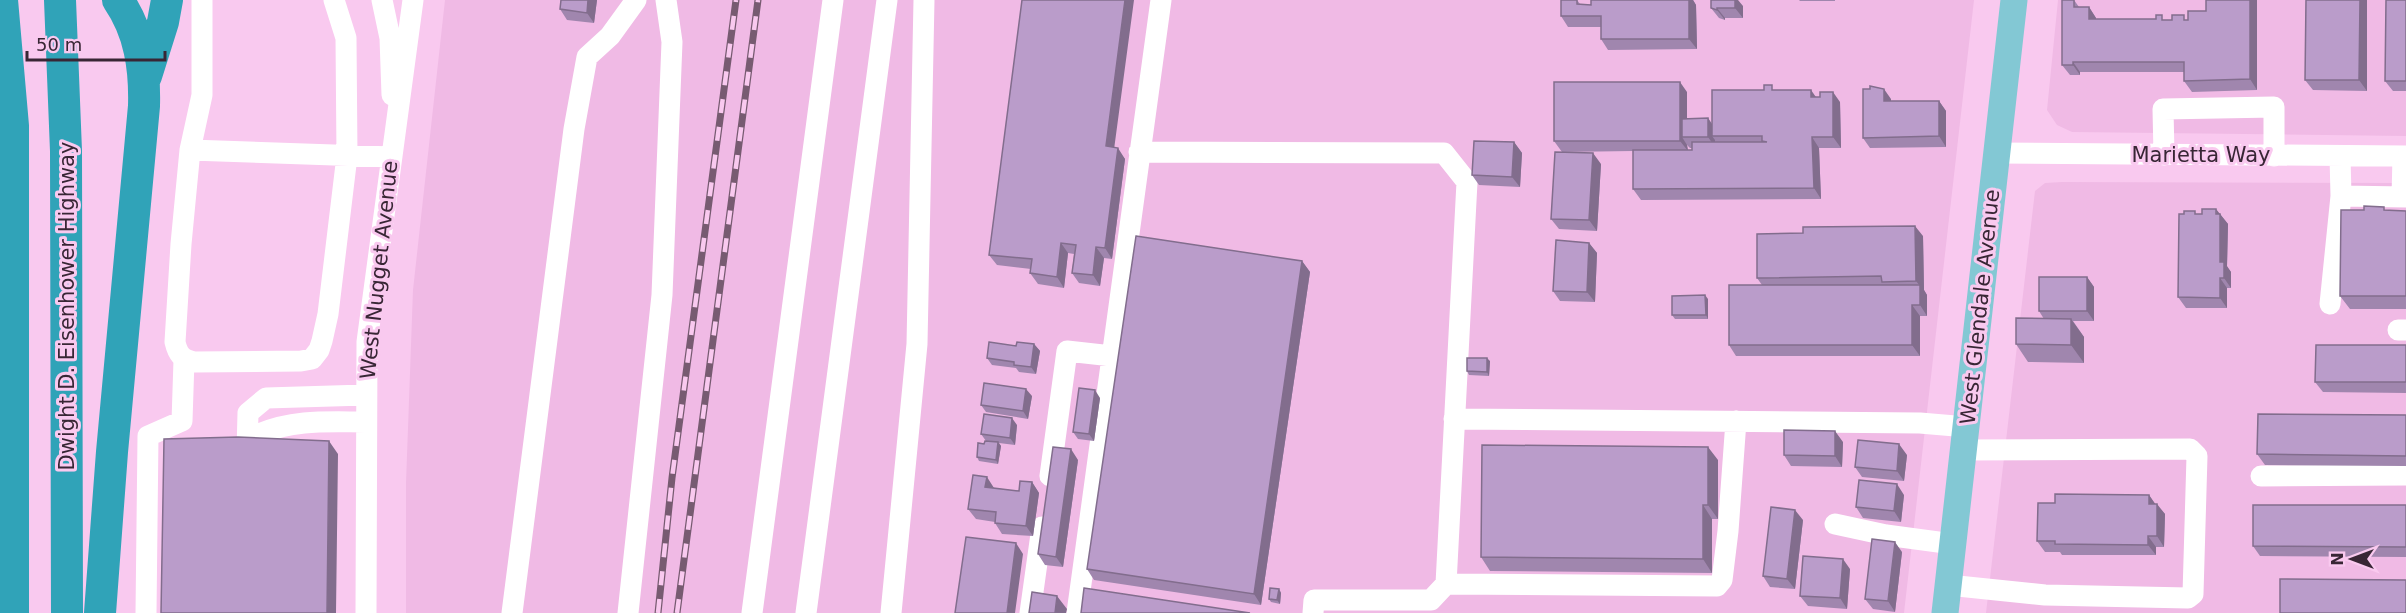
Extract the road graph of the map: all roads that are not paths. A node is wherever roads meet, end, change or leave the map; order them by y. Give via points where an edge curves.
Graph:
1 (118, 0) edge
2 (166, 0) edge
3 (202, 0) edge
4 (334, 0) edge
5 (382, 0) edge
6 (413, 0) edge
7 (636, 0) edge
8 (666, 0) edge
9 (833, 0) edge
10 (887, 0) edge
11 (924, 0) edge
12 (1161, 0) edge
13 (2014, 0) edge
14 (61, 9) edge
15 (4, 12) edge
16 (144, 82) junction
17 (190, 150) junction
18 (392, 151) junction
19 (1140, 152) junction
20 (1997, 153) junction
21 (2164, 155) junction
22 (347, 156) junction
23 (2274, 156) junction
24 (2340, 156) junction
25 (2404, 156) edge
26 (2341, 196) junction
27 (2404, 197) edge
28 (2330, 304) dead end
29 (1112, 356) junction
30 (184, 360) junction
31 (365, 395) junction
32 (1454, 419) junction
33 (1736, 421) junction
34 (366, 422) junction
35 (1965, 439) junction
36 (2406, 475) edge
37 (2261, 476) dead end
38 (1835, 524) dead end
39 (1953, 544) junction
40 (1446, 584) junction
41 (1948, 585) junction
42 (13, 613) edge
43 (68, 613) edge
44 (100, 613) edge
45 (146, 613) edge
46 (366, 613) edge
47 (512, 613) edge
48 (628, 613) edge
49 (752, 613) edge
50 (806, 613) edge
51 (891, 613) edge
52 (1030, 613) edge
53 (1077, 613) edge
54 (1313, 613) edge
55 (1945, 613) edge

1 - 16 highway via 136,33
2 - 16 highway
3 - 17 street via 202,95
4 - 22 street via 346,38
5 - 18 street via 390,38
6 - 18 street, West Nugget Avenue
7 - 47 street via 610,36 587,57 572,141
8 - 48 street via 672,42 662,295
9 - 49 street
10 - 50 street
11 - 51 street via 917,344
12 - 19 street
13 - 20 main road, West Glendale Avenue
14 - 43 highway, Dwight D. Eisenhower Highway via 69,359
15 - 42 highway via 13,126
16 - 44 highway
17 - 22 street
17 - 30 street via 175,342
18 - 22 street
18 - 31 street, West Nugget Avenue via 372,301
19 - 29 street
19 - 32 street via 1444,153 1467,182
20 - 21 street, Marietta Way
20 - 35 main road, West Glendale Avenue
21 - 23 street, Marietta Way
21 - 23 street via 2163,109 2274,107
22 - 30 street via 328,314 319,350 312,358 301,361
23 - 24 street, Marietta Way
24 - 25 street, Marietta Way
24 - 26 street
25 - 27 street
26 - 27 street
26 - 28 street
29 - 52 street via 1067,351
29 - 53 street
30 - 45 street via 182,421 148,436
31 - 34 street, West Nugget Avenue
31 - 34 street via 266,398 248,413 253,451 259,434 280,425
32 - 33 street
32 - 40 street
33 - 35 street via 1920,423
33 - 40 street via 1728,531 1722,580 1717,586
34 - 46 street, West Nugget Avenue
35 - 39 main road, West Glendale Avenue
35 - 41 street via 2190,449 2197,456 2193,594 2188,598 2045,595
36 - 37 street
38 - 39 street via 1886,536
39 - 41 main road, West Glendale Avenue
40 - 54 street via 1431,600 1314,600
41 - 55 main road, West Glendale Avenue

